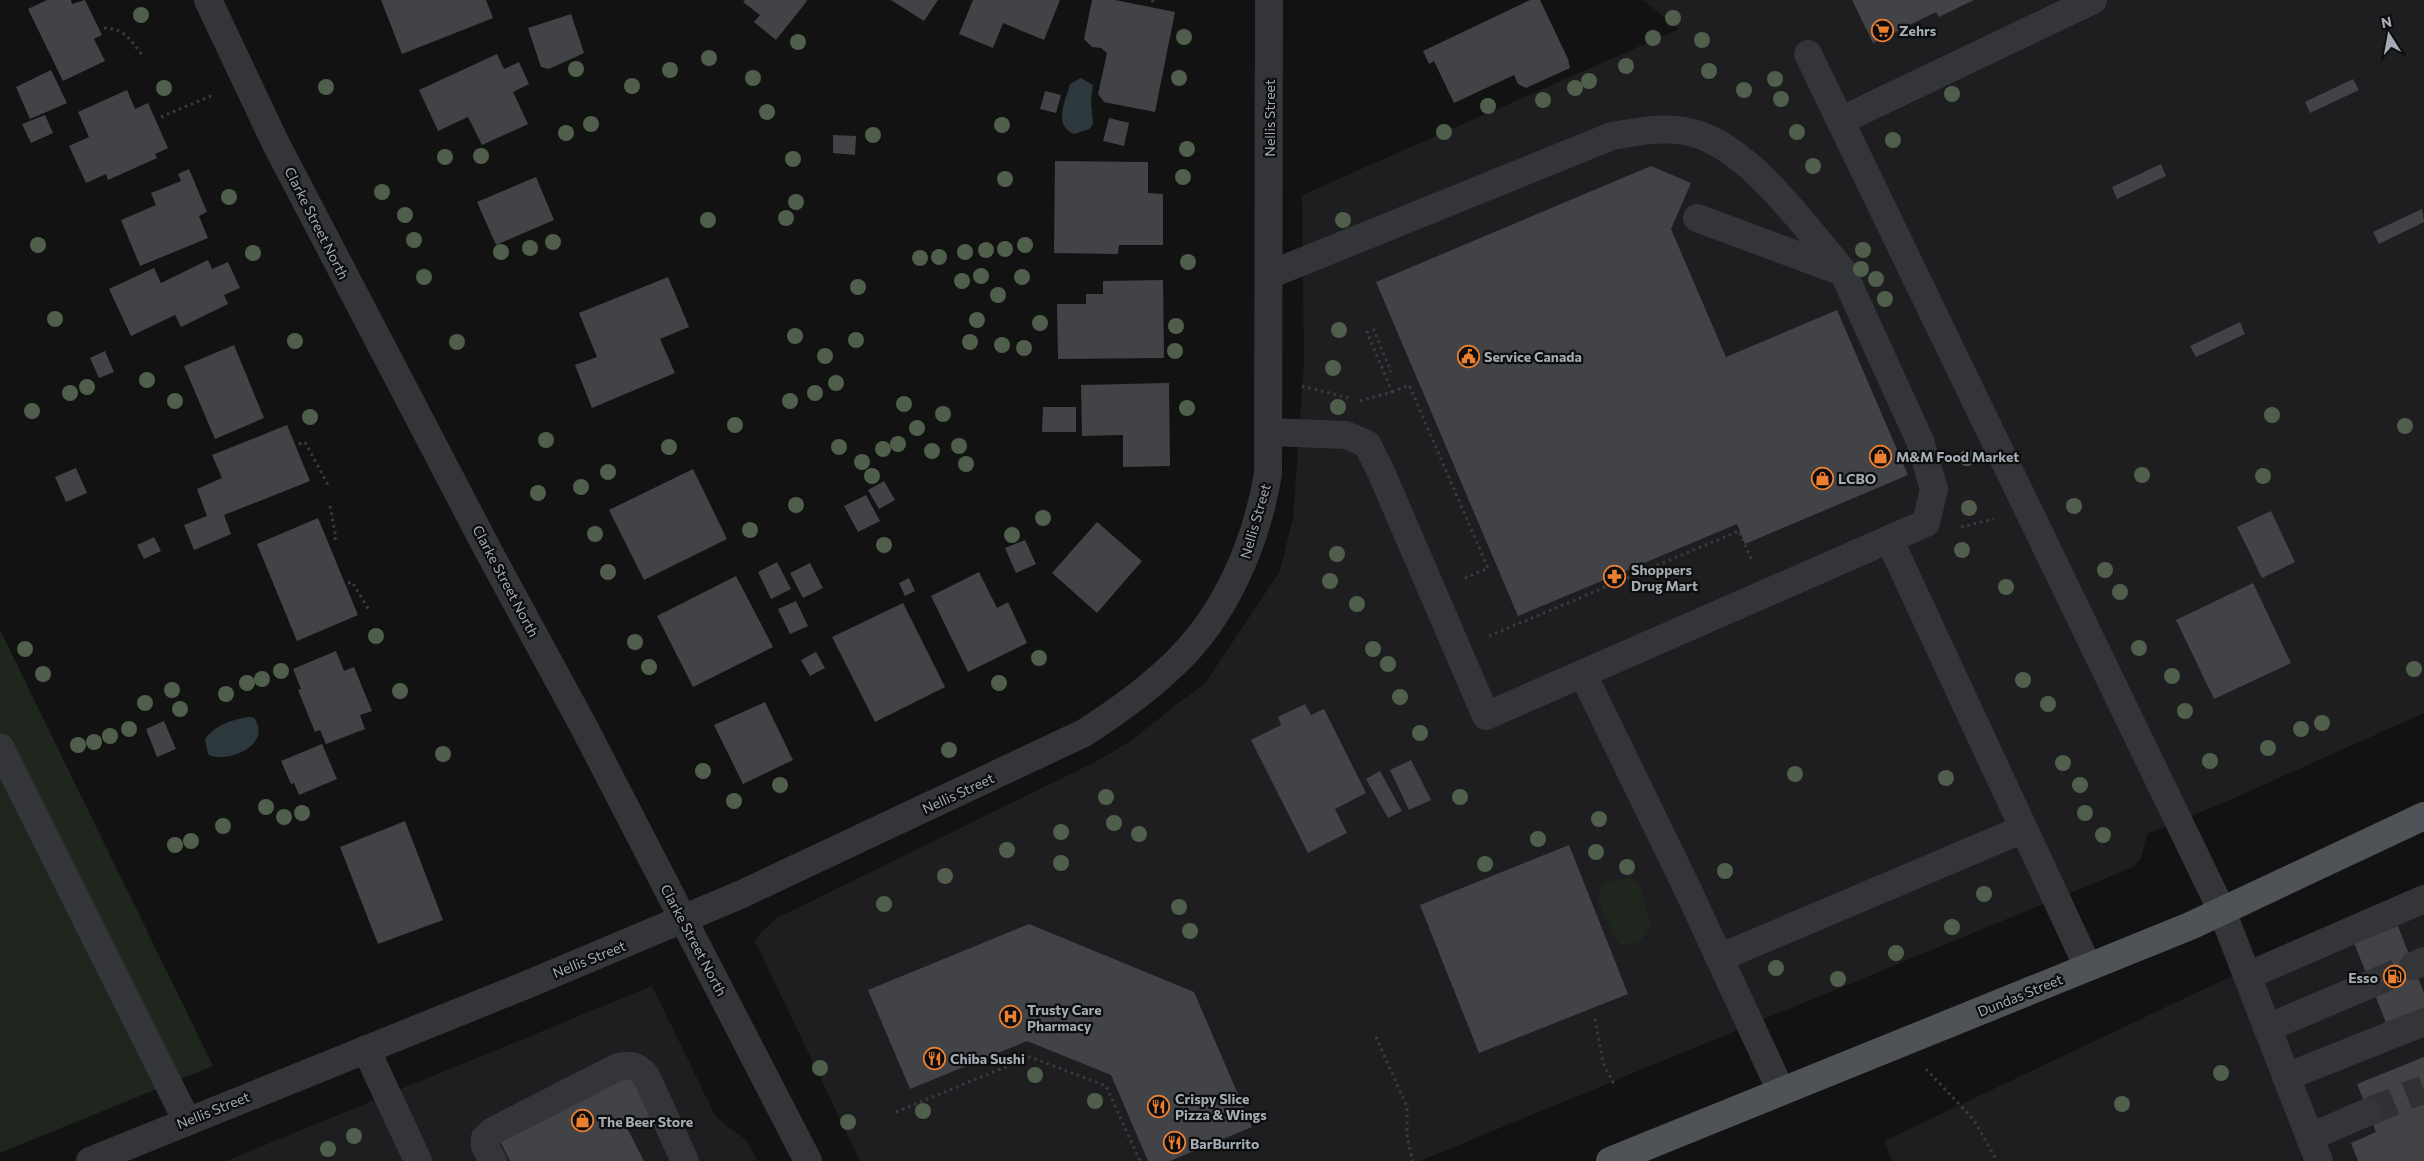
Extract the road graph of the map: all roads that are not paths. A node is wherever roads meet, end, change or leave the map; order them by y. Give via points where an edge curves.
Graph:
1 (208, 0) edge
2 (1268, 0) edge
3 (2093, 0) edge
4 (1808, 54) dead end
5 (1842, 120) junction
6 (1697, 218) dead end
7 (1843, 272) junction
8 (1269, 275) junction
9 (1268, 432) junction
10 (1889, 539) junction
11 (1583, 674) junction
12 (0, 747) edge
13 (2424, 816) edge
14 (2023, 829) junction
15 (2424, 899) edge
16 (2222, 910) junction
17 (683, 919) junction
18 (1719, 958) junction
19 (2088, 967) junction
20 (2247, 976) junction
21 (2371, 984) tunnel mouth
22 (2424, 1022) edge
23 (2267, 1028) junction
24 (366, 1049) junction
25 (2286, 1077) junction
26 (1781, 1091) junction
27 (2368, 1112) tunnel mouth
28 (187, 1121) junction
29 (2314, 1149) edge
30 (90, 1161) edge
31 (418, 1161) edge
32 (493, 1161) edge
33 (685, 1161) edge
34 (808, 1161) edge
35 (1610, 1161) edge

1 - 17 street, Clarke Street North via 290,170
2 - 8 street, Nellis Street
3 - 5 street
4 - 5 street
5 - 16 street
6 - 7 street
7 - 8 street via 1765,179 1729,151 1685,131 1655,129 1612,136
7 - 10 street via 1920,441 1934,489 1926,523
8 - 9 street, Nellis Street
9 - 11 street via 1346,435 1367,444 1486,716
9 - 17 street, Nellis Street via 1265,493 1245,561 1204,628 1174,665 1146,690 1116,713 1063,744
10 - 11 street
10 - 14 street
11 - 18 street
12 - 28 street
13 - 16 main road, Dundas Street
14 - 18 street
14 - 19 street
15 - 20 street
16 - 19 main road, Dundas Street
16 - 20 street
17 - 24 street, Nellis Street
17 - 34 street, Clarke Street North
18 - 26 street
19 - 26 main road, Dundas Street
20 - 23 street
21 - 23 street
22 - 25 street
23 - 25 street
24 - 28 street, Nellis Street
24 - 31 street
25 - 29 street
26 - 35 main road, Dundas Street
27 - 29 street
28 - 30 street, Nellis Street
32 - 33 street via 485,1146 485,1138 493,1131 627,1065 639,1067 646,1076

